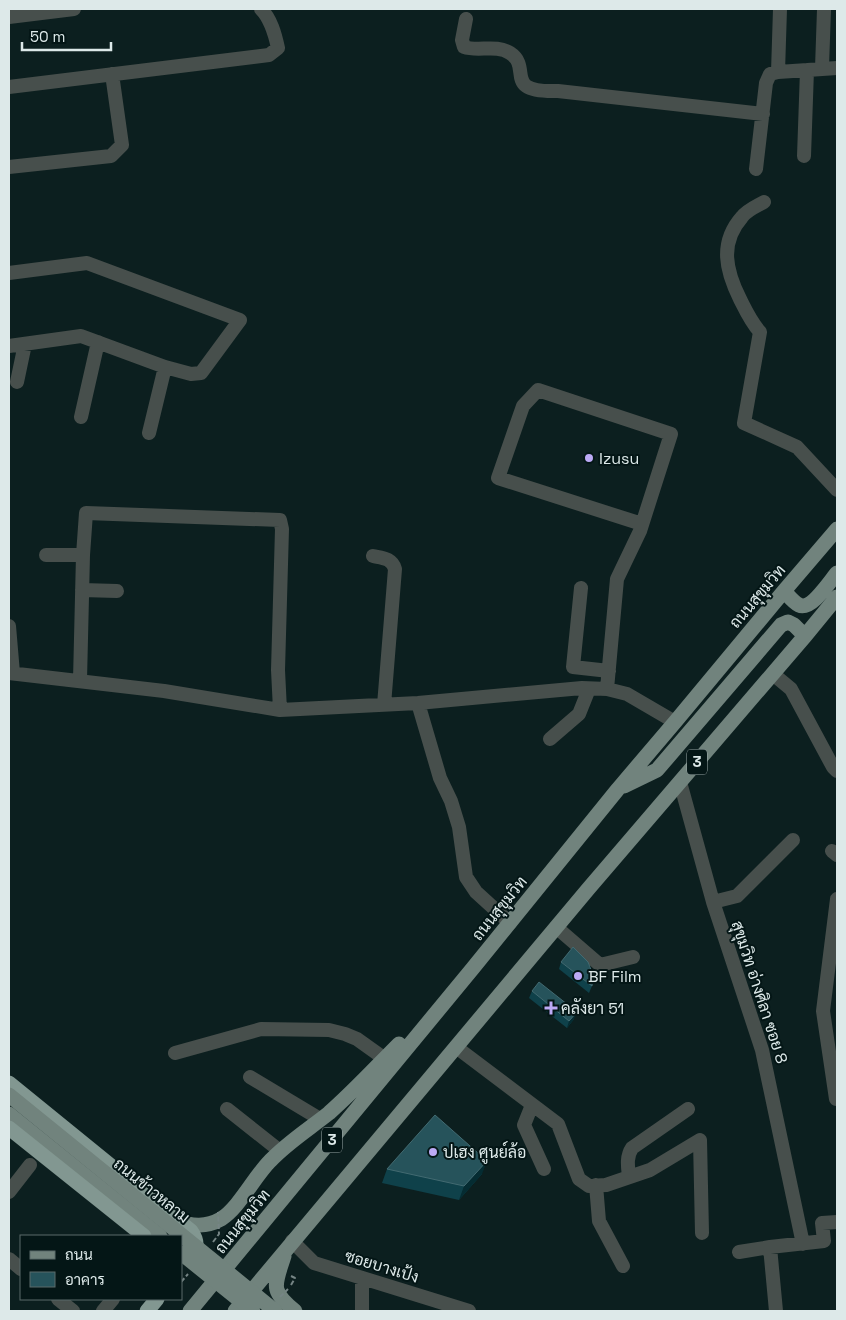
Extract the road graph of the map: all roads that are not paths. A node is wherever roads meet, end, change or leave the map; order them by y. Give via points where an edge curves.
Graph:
1 (74, 9) edge
2 (261, 9) edge
3 (780, 9) edge
4 (824, 9) edge
5 (9, 17) edge
6 (466, 19) dead end
7 (822, 68) junction
8 (837, 68) edge
9 (807, 70) junction
10 (778, 72) junction
11 (112, 74) junction
12 (9, 87) edge
13 (763, 114) junction
14 (804, 156) dead end
15 (9, 167) edge
16 (756, 169) dead end
17 (764, 202) dead end
18 (9, 273) edge
19 (98, 342) junction
20 (25, 344) junction
21 (9, 346) edge
22 (165, 367) junction
23 (17, 382) dead end
24 (81, 417) dead end
25 (149, 433) dead end
26 (837, 490) edge
27 (642, 524) junction
28 (837, 529) edge
29 (46, 555) dead end
30 (83, 556) junction
31 (373, 556) dead end
32 (837, 572) edge
33 (581, 588) dead end
34 (82, 590) junction
35 (784, 590) junction
36 (117, 591) dead end
37 (837, 597) edge
38 (9, 626) edge
39 (805, 636) junction
40 (609, 671) junction
41 (11, 673) edge
42 (773, 674) junction
43 (80, 680) junction
44 (589, 688) junction
45 (607, 689) junction
46 (418, 703) junction
47 (384, 705) junction
48 (280, 710) junction
49 (676, 722) junction
50 (550, 739) dead end
51 (837, 771) edge
52 (680, 782) junction
53 (618, 789) junction
54 (793, 840) dead end
55 (837, 898) edge
56 (713, 902) junction
57 (510, 923) junction
58 (556, 927) junction
59 (633, 957) dead end
60 (473, 968) junction
61 (832, 981) edge
62 (830, 1011) edge
63 (456, 1047) junction
64 (175, 1052) dead end
65 (385, 1058) junction
66 (250, 1077) dead end
67 (9, 1083) edge
68 (9, 1095) edge
69 (837, 1099) edge
70 (532, 1104) junction
71 (227, 1109) dead end
72 (688, 1110) dead end
73 (9, 1114) edge
74 (320, 1119) junction
75 (9, 1128) edge
76 (280, 1151) junction
77 (30, 1165) dead end
78 (544, 1170) dead end
79 (629, 1177) junction
80 (596, 1185) junction
81 (9, 1192) edge
82 (172, 1216) junction
83 (837, 1222) edge
84 (702, 1233) dead end
85 (143, 1235) edge
86 (159, 1235) edge
87 (181, 1235) edge
88 (182, 1235) edge
89 (290, 1244) junction
90 (803, 1244) junction
91 (770, 1247) junction
92 (740, 1252) dead end
93 (182, 1255) edge
94 (9, 1259) edge
95 (182, 1260) edge
96 (623, 1266) dead end
97 (20, 1268) edge
98 (362, 1278) junction
99 (59, 1300) edge
100 (112, 1300) edge
101 (156, 1300) edge
102 (73, 1311) edge
103 (103, 1311) edge
104 (147, 1311) edge
105 (190, 1311) edge
106 (235, 1311) edge
107 (253, 1311) edge
108 (275, 1311) edge
109 (294, 1311) edge
110 (362, 1311) edge
111 (469, 1311) edge
112 (776, 1311) edge

1 - 5 street
2 - 11 street via 274,31 278,48 269,55
3 - 10 street
4 - 7 street
6 - 13 street via 464,47 508,52 517,62 521,80 533,90
7 - 8 street
7 - 9 street
9 - 10 street
9 - 14 street
10 - 13 street via 768,78
11 - 12 street
11 - 15 street via 122,145 111,156
13 - 16 street
17 - 26 street via 743,215 732,230 727,252 727,269 733,284 760,332 744,423 796,447
18 - 22 street via 87,263 240,320 201,373 191,374
19 - 20 street via 81,336
19 - 22 street
19 - 24 street
20 - 21 street
20 - 23 street
22 - 25 street
27 - 27 street via 671,434 538,390 523,406 498,478
27 - 40 street via 617,579
28 - 35 main road, ถนนสุขุมวิท / 3
29 - 30 street
30 - 34 street
30 - 48 street via 86,513 280,520
31 - 47 street via 390,560 395,569
32 - 35 main road via 805,607 799,606
33 - 40 street via 573,667
34 - 36 street
34 - 43 street
35 - 49 main road, ถนนสุขุมวิท / 3
37 - 39 main road, 3
38 - 41 street
39 - 42 main road, 3
39 - 53 main road via 788,622 781,625 657,770
40 - 45 street
41 - 43 street
42 - 51 street via 790,688
42 - 52 main road, 3
43 - 48 street
44 - 45 street
44 - 46 street
44 - 50 street via 579,714
45 - 49 street via 627,694
46 - 47 street
46 - 57 street via 440,778 459,827 466,877 476,892
47 - 48 street
49 - 53 main road, ถนนสุขุมวิท / 3
52 - 56 street, สุขุมวิท อ่างศิลา ซอย 8
52 - 58 main road, 3
53 - 57 main road, ถนนสุขุมวิท / 3
54 - 56 street via 737,896
55 - 61 street
56 - 90 street, สุขุมวิท อ่างศิลา ซอย 8 via 762,1050
57 - 60 main road, ถนนสุขุมวิท / 3
58 - 59 street via 600,965
58 - 63 main road, 3
60 - 65 main road
60 - 105 main road, ถนนสุขุมวิท / 3
61 - 62 street
62 - 69 street
63 - 70 street
63 - 89 main road, 3
64 - 65 street via 261,1029 329,1030 357,1039
65 - 74 main road via 351,1094
66 - 74 street
67 - 82 highway
68 - 87 main road, ถนนข้าวหลาม, bridge
70 - 78 street via 524,1125
70 - 80 street via 558,1124 580,1179 589,1186
71 - 76 street
72 - 79 street via 632,1148
73 - 86 main road, ถนนข้าวหลาม
74 - 76 main road
75 - 85 highway
76 - 82 main road via 222,1218 197,1226
77 - 81 street
79 - 80 street
79 - 84 street via 650,1170 700,1140
80 - 96 street via 599,1220
82 - 95 highway via 191,1231 196,1240 193,1254
83 - 90 street via 822,1223 824,1241
88 - 108 main road, ถนนข้าวหลาม, bridge
89 - 98 street, ซอยบางเป้ง via 314,1263
89 - 106 main road, 3
89 - 109 main road via 276,1281 276,1291
90 - 91 street
91 - 92 street
91 - 112 street
93 - 107 main road, bridge
94 - 97 street
98 - 110 street
98 - 111 street, ซอยบางเป้ง
99 - 102 street
100 - 103 street
101 - 104 highway

